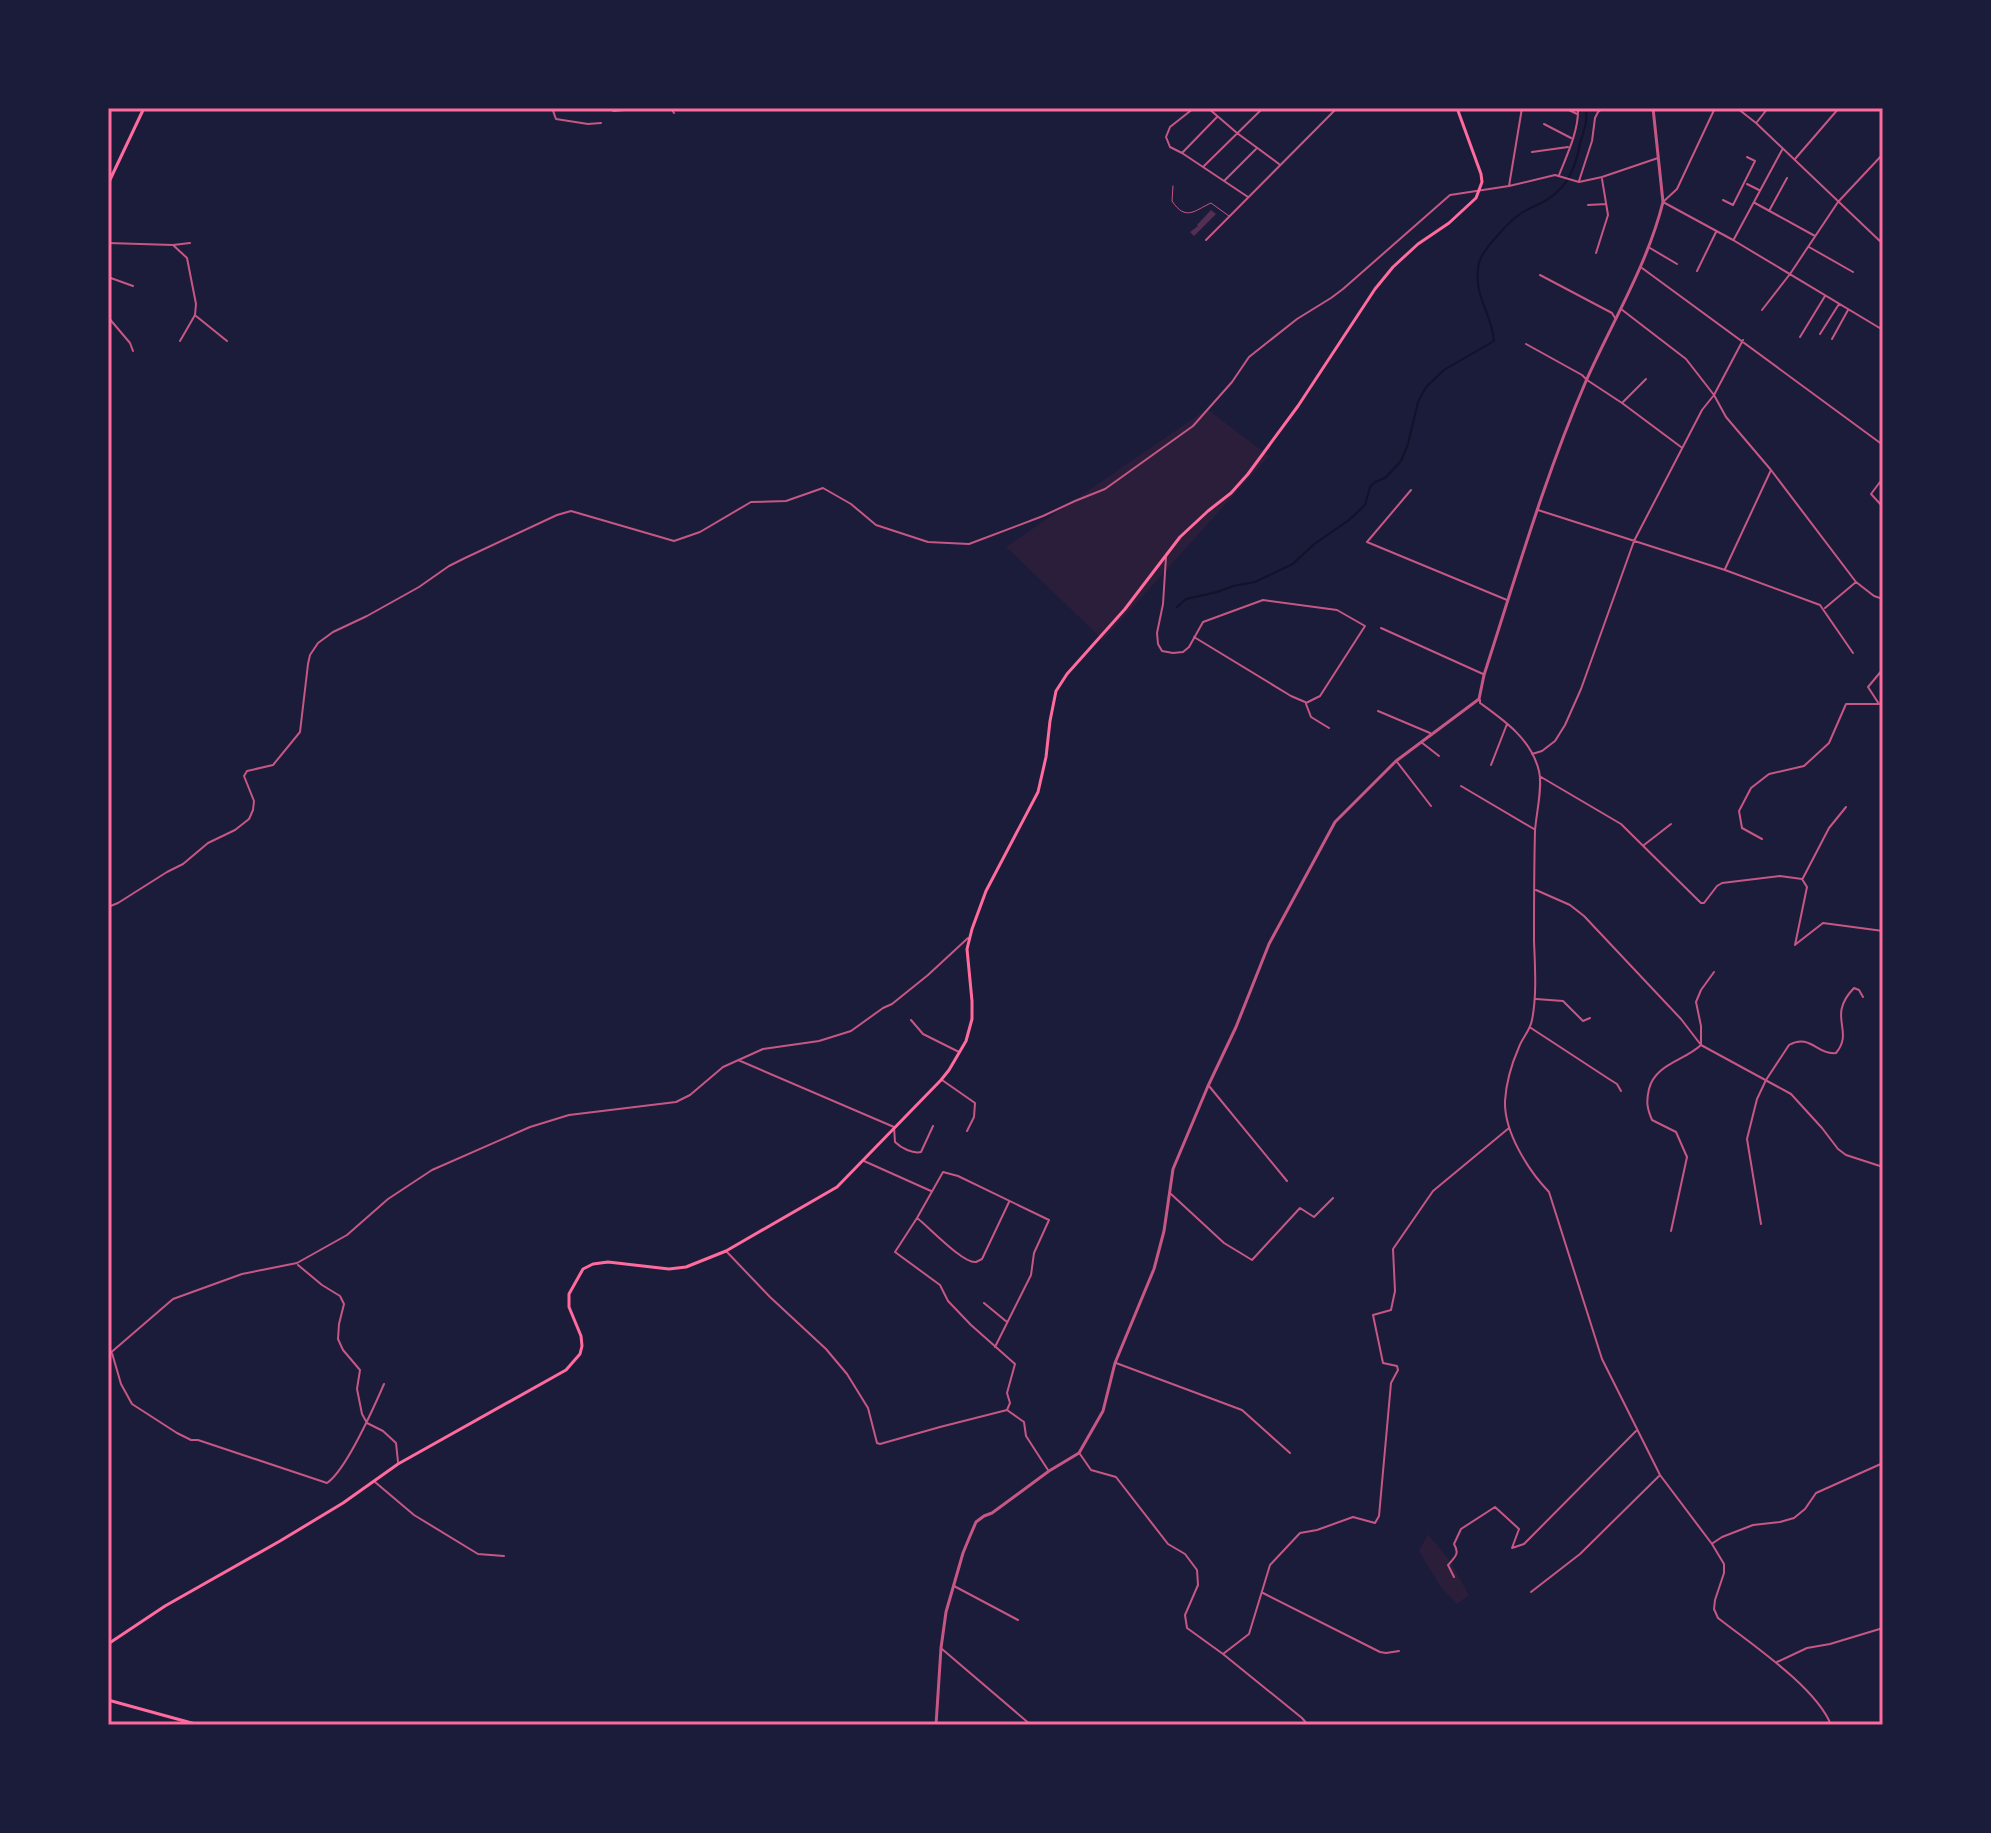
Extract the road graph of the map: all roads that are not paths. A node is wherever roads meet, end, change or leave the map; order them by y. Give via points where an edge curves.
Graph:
1 (144, 108) edge
2 (552, 108) edge
3 (607, 108) edge
4 (646, 108) edge
5 (671, 108) edge
6 (1194, 108) edge
7 (1208, 108) edge
8 (1263, 108) edge
9 (1337, 108) edge
10 (1457, 108) edge
11 (1522, 108) edge
12 (1565, 108) edge
13 (1578, 108) edge
14 (1603, 108) edge
15 (1653, 108) edge
16 (1715, 108) edge
17 (1737, 108) edge
18 (1768, 108) edge
19 (1839, 108) edge
20 (1597, 110) edge
21 (674, 113) dead end
22 (1578, 115) junction
23 (1218, 116) junction
24 (601, 123) dead end
25 (1756, 123) junction
26 (1544, 124) dead end
27 (1237, 133) junction
28 (1572, 138) junction
29 (1569, 146) junction
30 (1257, 148) junction
31 (1782, 150) junction
32 (1532, 152) dead end
33 (1182, 153) junction
34 (1883, 154) edge
35 (1659, 157) junction
36 (1747, 157) dead end
37 (1795, 159) junction
38 (1281, 165) junction
39 (1203, 167) junction
40 (1559, 175) junction
41 (1602, 177) junction
42 (1787, 178) dead end
43 (1224, 181) junction
44 (1579, 182) junction
45 (1745, 183) junction
46 (108, 184) edge
47 (1173, 186) dead end
48 (1509, 186) junction
49 (1480, 191) junction
50 (1760, 191) junction
51 (1249, 197) junction
52 (1723, 200) dead end
53 (1663, 202) junction
54 (1754, 202) junction
55 (1838, 202) junction
56 (1607, 204) junction
57 (1588, 205) dead end
58 (1769, 211) junction
59 (1230, 217) junction
60 (1717, 231) junction
61 (1815, 236) junction
62 (1206, 240) dead end
63 (1733, 240) junction
64 (108, 243) edge
65 (190, 243) dead end
66 (1883, 244) edge
67 (173, 245) junction
68 (1808, 246) junction
69 (1649, 247) junction
70 (1596, 253) dead end
71 (1677, 264) dead end
72 (1641, 267) junction
73 (1697, 271) dead end
74 (1853, 272) dead end
75 (1790, 274) junction
76 (1540, 275) dead end
77 (108, 277) edge
78 (133, 286) dead end
79 (1826, 295) junction
80 (1839, 303) junction
81 (1621, 309) junction
82 (1849, 309) junction
83 (1762, 310) dead end
84 (195, 315) junction
85 (108, 317) edge
86 (1616, 319) junction
87 (1883, 330) edge
88 (1820, 334) dead end
89 (1800, 337) dead end
90 (1832, 339) dead end
91 (1743, 340) junction
92 (180, 341) dead end
93 (227, 341) dead end
94 (1526, 344) dead end
95 (133, 351) dead end
96 (1646, 379) dead end
97 (1587, 380) junction
98 (1714, 395) junction
99 (1622, 403) junction
100 (1883, 445) edge
101 (1682, 447) junction
102 (1771, 470) junction
103 (1883, 478) edge
104 (1411, 490) dead end
105 (1883, 507) edge
106 (1536, 509) junction
107 (1634, 541) junction
108 (1166, 555) junction
109 (1725, 570) junction
110 (1856, 582) junction
111 (1883, 599) edge
112 (1508, 601) junction
113 (1824, 609) junction
114 (1381, 628) dead end
115 (1194, 637) junction
116 (1853, 653) dead end
117 (1883, 669) edge
118 (1484, 675) junction
119 (1479, 699) junction
120 (1306, 703) junction
121 (1378, 711) dead end
122 (1507, 723) junction
123 (1329, 728) dead end
124 (1431, 733) junction
125 (1421, 742) junction
126 (1532, 754) junction
127 (1439, 756) dead end
128 (1396, 761) junction
129 (1491, 765) dead end
130 (1540, 776) junction
131 (1461, 786) dead end
132 (1431, 806) dead end
133 (1846, 807) dead end
134 (1671, 824) dead end
135 (1535, 829) junction
136 (1762, 839) dead end
137 (1643, 845) junction
138 (1802, 879) junction
139 (1534, 890) junction
140 (108, 907) edge
141 (1883, 931) edge
142 (970, 936) junction
143 (1714, 972) dead end
144 (1863, 997) dead end
145 (1535, 998) junction
146 (1590, 1018) dead end
147 (911, 1020) dead end
148 (1530, 1027) junction
149 (1701, 1045) junction
150 (960, 1052) junction
151 (737, 1060) junction
152 (941, 1080) junction
153 (1766, 1080) junction
154 (1208, 1086) junction
155 (1621, 1091) dead end
156 (933, 1126) dead end
157 (894, 1127) junction
158 (1509, 1127) junction
159 (967, 1131) dead end
160 (863, 1161) junction
161 (1883, 1167) edge
162 (1287, 1181) dead end
163 (932, 1191) junction
164 (1170, 1193) junction
165 (1333, 1198) dead end
166 (1009, 1201) junction
167 (917, 1218) junction
168 (1761, 1224) dead end
169 (1671, 1231) dead end
170 (726, 1251) junction
171 (297, 1263) junction
172 (984, 1303) dead end
173 (1008, 1323) junction
174 (995, 1347) junction
175 (110, 1353) edge
176 (1115, 1363) junction
177 (384, 1384) dead end
178 (1007, 1410) junction
179 (367, 1423) junction
180 (1637, 1430) junction
181 (1079, 1453) junction
182 (1290, 1453) dead end
183 (1883, 1463) edge
184 (398, 1464) junction
185 (1050, 1470) junction
186 (1660, 1475) junction
187 (374, 1481) junction
188 (1712, 1544) junction
189 (504, 1556) dead end
190 (1454, 1577) dead end
191 (953, 1586) junction
192 (1531, 1592) dead end
193 (1262, 1593) junction
194 (1018, 1620) dead end
195 (1883, 1628) edge
196 (108, 1644) edge
197 (941, 1648) junction
198 (1399, 1651) dead end
199 (1223, 1654) junction
200 (1776, 1662) junction
201 (108, 1700) edge
202 (199, 1725) edge
203 (936, 1725) edge
204 (1031, 1725) edge
205 (1308, 1725) edge
206 (1831, 1725) edge

1 - 46 main road
2 - 24 street via 556,119
3 - 4 street
5 - 21 street
6 - 33 street via 1170,127 1166,137 1170,147
7 - 23 street
8 - 27 street
9 - 38 street
10 - 49 main road via 1481,174
11 - 48 street
12 - 22 street
13 - 22 street
14 - 20 street
15 - 35 street
16 - 53 street via 1677,189
17 - 25 street
18 - 25 street
19 - 37 street
20 - 44 street
22 - 28 street
23 - 27 street
23 - 33 street
25 - 31 street
26 - 28 street
27 - 30 street
27 - 39 street
28 - 29 street
29 - 32 street
29 - 40 street
30 - 38 street
30 - 43 street
31 - 37 street
31 - 50 street
33 - 39 street
34 - 55 street
35 - 41 street
35 - 53 street
36 - 45 street via 1755,161
37 - 55 street
38 - 51 street
39 - 43 street
40 - 44 street
40 - 48 street
41 - 44 street
41 - 56 street
42 - 58 street
43 - 51 street
45 - 50 street
45 - 52 street via 1733,205
47 - 59 lane via 1172,201 1185,212 1211,203
48 - 49 street
49 - 108 main road via 1393,267 1248,474
49 - 140 street via 1450,195 1343,289 1249,357 1193,426 1105,489 969,544 928,542 876,525 823,488 786,501 751,502 674,541 571,511 449,566 318,643 305,674 300,732 273,765 244,776 254,801 249,819
50 - 54 street
51 - 59 street
53 - 60 street
53 - 69 street
54 - 58 street
54 - 63 street
55 - 61 street
55 - 66 street
56 - 57 street
56 - 70 street
58 - 61 street
59 - 62 street
60 - 63 street
60 - 73 street
61 - 68 street
63 - 75 street
64 - 67 street
65 - 67 street
67 - 84 street via 187,258
68 - 74 street
68 - 75 street
69 - 71 street
69 - 72 street
72 - 81 street
72 - 91 street
75 - 79 street
75 - 83 street
76 - 86 street
77 - 78 street
79 - 80 street
79 - 89 street
80 - 82 street
80 - 88 street
81 - 86 street
81 - 98 street via 1686,359
82 - 87 street
82 - 90 street
84 - 92 street
84 - 93 street
85 - 95 street
86 - 97 street
91 - 98 street
91 - 100 street
94 - 97 street
96 - 99 street
97 - 99 street
97 - 106 street
98 - 101 street
98 - 102 street
99 - 101 street
101 - 107 street
102 - 109 street
102 - 110 street
103 - 105 street via 1871,494
104 - 112 street via 1367,542
106 - 107 street
106 - 112 street
107 - 109 street
107 - 126 street via 1565,725 1555,741
108 - 115 street via 1158,644 1162,651 1183,652
108 - 142 main road via 1056,691 1038,792 986,891
109 - 113 street
110 - 111 street
110 - 113 street
112 - 118 street
113 - 116 street
114 - 118 street
115 - 120 street
115 - 120 street via 1203,622 1263,600 1337,610 1365,626 1320,696
117 - 136 street via 1868,689 1879,704 1846,704 1829,743 1804,766 1769,774 1751,788 1739,811 1742,828
118 - 119 street
119 - 122 street
119 - 124 street
120 - 123 street via 1311,717
121 - 124 street
122 - 126 street
122 - 129 street
124 - 125 street
125 - 127 street
125 - 128 street
126 - 130 street
128 - 132 street
128 - 154 street via 1335,822 1269,944
130 - 135 street
130 - 137 street via 1621,824
131 - 135 street
133 - 138 street
134 - 137 street
135 - 139 street
137 - 138 street via 1701,903 1722,883 1780,876
138 - 141 street via 1807,887 1795,945 1823,923
139 - 145 street
139 - 149 street via 1584,916
142 - 150 main road via 972,1019
142 - 151 street via 892,1004 851,1031 763,1049
143 - 149 street via 1696,1002
144 - 153 street via 1854,988 1842,1005 1844,1040 1836,1053 1794,1042
145 - 146 street via 1563,1001 1583,1021
145 - 148 street
147 - 150 street via 923,1034
148 - 155 street
148 - 158 street via 1508,1083
149 - 153 street
149 - 169 street via 1662,1069 1651,1081 1646,1104 1652,1120 1676,1132 1687,1157
150 - 152 main road
151 - 157 street
151 - 171 street via 676,1102 569,1115 432,1170 347,1235
152 - 157 main road
152 - 159 street via 975,1103
153 - 161 street via 1791,1094 1846,1155
153 - 168 street via 1747,1139
154 - 162 street
154 - 164 street via 1173,1169
156 - 157 street via 918,1153 895,1142
157 - 160 main road
158 - 180 street via 1534,1176 1549,1192 1602,1359
158 - 193 street via 1433,1191 1393,1249 1391,1310 1373,1315 1383,1363 1398,1370 1391,1383 1379,1516 1375,1523 1353,1517 1300,1533 1270,1565
160 - 163 street
160 - 170 main road via 837,1187
163 - 166 street via 943,1172
163 - 167 street
164 - 165 street via 1224,1243 1252,1260 1300,1208 1314,1217
164 - 176 street via 1154,1269
166 - 167 street via 977,1262 944,1243
166 - 173 street via 1049,1220
167 - 174 street via 895,1252 940,1285 948,1301
170 - 178 street via 847,1374 868,1408 877,1443
170 - 184 main road via 686,1267 608,1262 583,1269 569,1294 581,1336 574,1363
171 - 175 street via 242,1274 173,1299
171 - 179 street via 344,1304 338,1339 360,1370 357,1389
172 - 173 street
173 - 174 street
174 - 178 street via 1015,1364
175 - 179 street via 132,1404 177,1433 327,1483
176 - 181 street via 1103,1411
176 - 182 street via 1242,1410
177 - 179 street
178 - 185 street via 1024,1422 1026,1436
179 - 184 street via 396,1443
180 - 186 street
180 - 190 street via 1524,1544 1512,1548 1519,1529 1495,1507 1461,1529 1454,1544 1457,1556 1448,1565
181 - 185 street
181 - 199 street via 1091,1470 1116,1477 1168,1544 1197,1570 1198,1585 1185,1615 1187,1628
183 - 188 street via 1816,1493 1794,1518 1753,1525
184 - 187 main road
185 - 191 street via 976,1522
186 - 188 street
186 - 192 street via 1580,1554
187 - 189 street via 414,1515 478,1554
187 - 196 main road
188 - 200 street via 1724,1564 1714,1609 1718,1618
191 - 194 street
191 - 197 street
193 - 198 street via 1380,1652
193 - 199 street via 1249,1634
195 - 200 street
197 - 203 street
197 - 204 street
199 - 205 street
200 - 206 street via 1821,1706
201 - 202 main road

